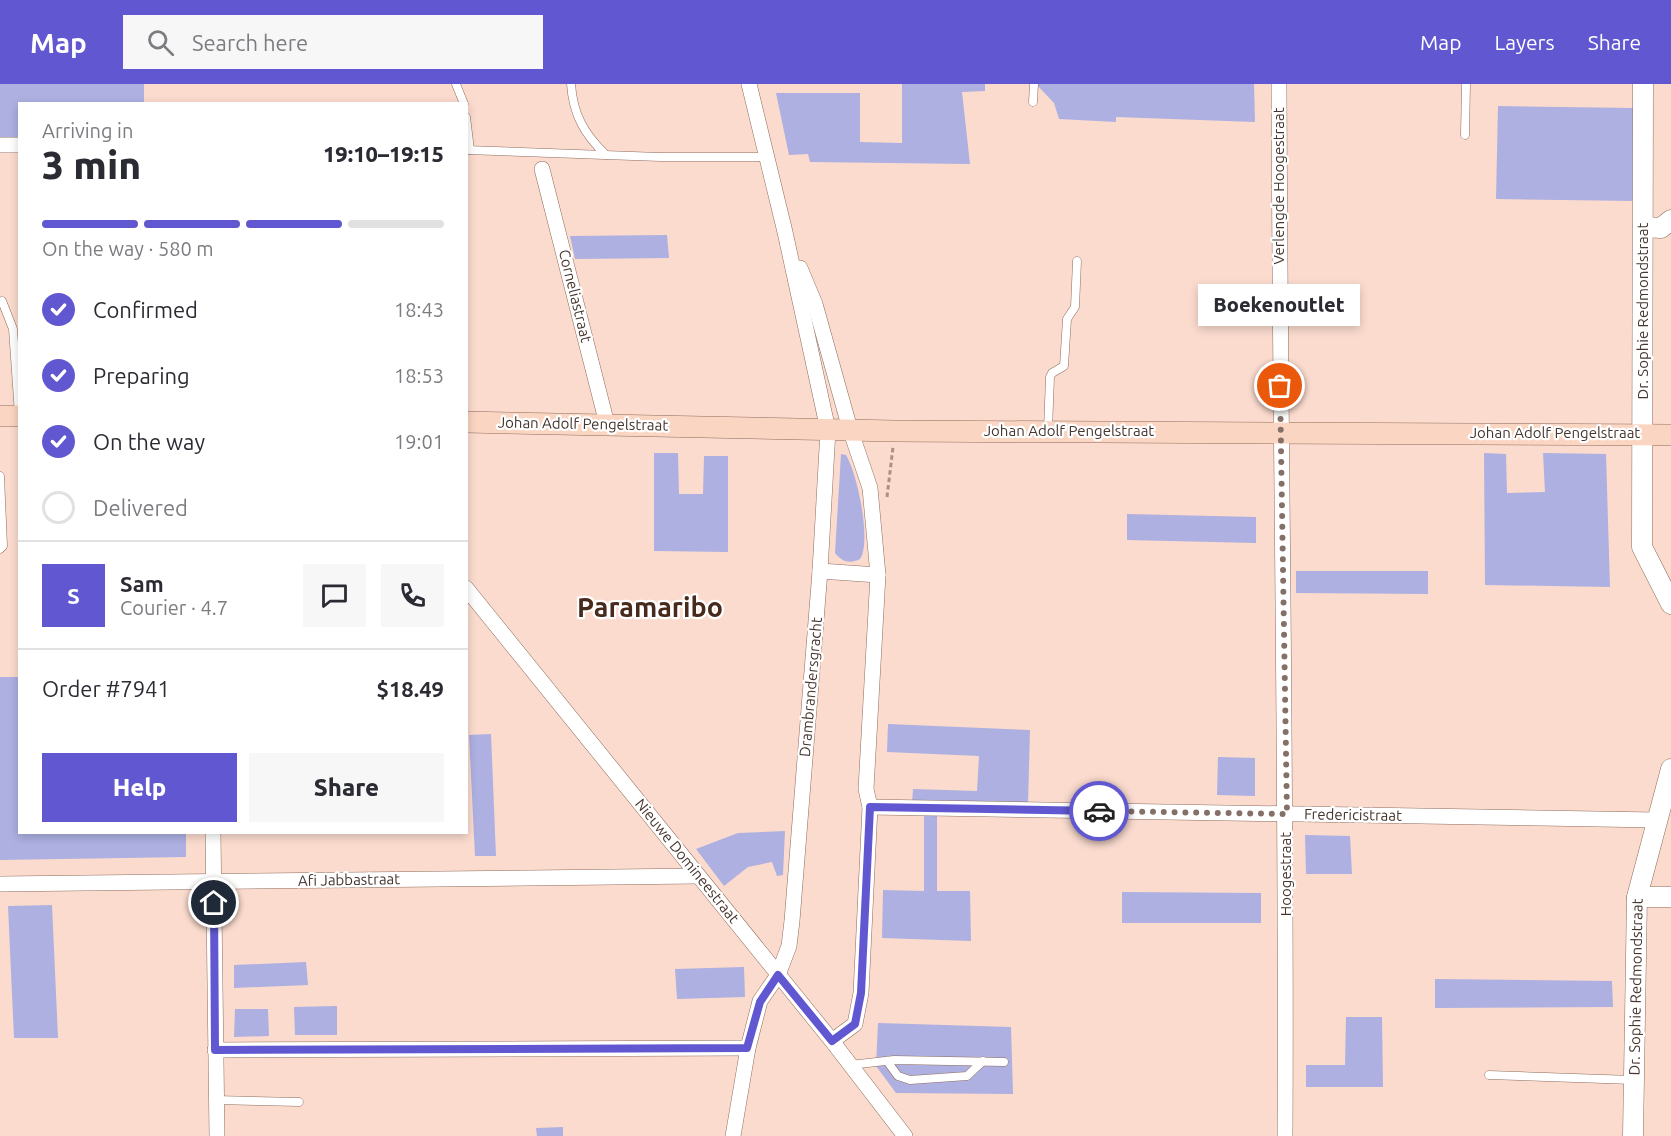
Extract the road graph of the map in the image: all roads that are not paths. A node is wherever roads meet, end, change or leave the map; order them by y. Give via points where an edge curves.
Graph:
1 (456, 84) edge
2 (571, 84) edge
3 (749, 84) edge
4 (1034, 84) edge
5 (1279, 84) edge
6 (1466, 84) edge
7 (1643, 84) edge
8 (463, 102) edge
9 (1033, 102) dead end
10 (1465, 135) dead end
11 (0, 145) edge
12 (18, 145) edge
13 (468, 150) edge
14 (606, 155) junction
15 (767, 157) junction
16 (542, 169) dead end
17 (1671, 220) edge
18 (1643, 227) junction
19 (785, 232) junction
20 (1077, 261) dead end
21 (2, 301) dead end
22 (18, 399) edge
23 (0, 416) edge
24 (18, 416) edge
25 (468, 422) edge
26 (607, 424) junction
27 (850, 429) junction
28 (828, 430) junction
29 (1048, 430) junction
30 (1280, 432) junction
31 (1643, 434) junction
32 (1671, 435) edge
33 (0, 476) edge
34 (0, 549) edge
35 (820, 571) junction
36 (878, 575) junction
37 (468, 590) edge
38 (1671, 603) edge
39 (1671, 769) edge
40 (870, 807) junction
41 (1287, 814) junction
42 (1656, 820) junction
43 (213, 834) edge
44 (698, 876) junction
45 (214, 882) junction
46 (0, 884) edge
47 (1637, 897) junction
48 (1671, 897) edge
49 (778, 975) junction
50 (832, 1041) junction
51 (747, 1048) junction
52 (215, 1050) junction
53 (887, 1061) junction
54 (983, 1061) junction
55 (1004, 1062) dead end
56 (850, 1065) junction
57 (1489, 1075) dead end
58 (1634, 1080) junction
59 (216, 1100) junction
60 (299, 1102) dead end
61 (217, 1136) edge
62 (733, 1136) edge
63 (905, 1136) edge
64 (1285, 1136) edge
65 (1633, 1136) edge

1 - 8 lane
2 - 14 lane via 579,123
3 - 15 street, Drambrandersgracht
4 - 9 lane
5 - 30 street, Verlengde Hoogestraat
6 - 10 lane
7 - 18 street, Dr. Sophie Redmondstraat
11 - 12 street
13 - 14 lane
14 - 15 lane
15 - 19 street, Drambrandersgracht
16 - 26 street, Corneliastraat
17 - 18 street via 1661,228
18 - 31 street, Dr. Sophie Redmondstraat
19 - 27 street, Drambrandersgracht via 815,304
19 - 28 street, Drambrandersgracht
20 - 29 lane via 1075,307 1067,319 1064,366 1050,377
21 - 22 lane via 14,329
23 - 24 main road
25 - 26 main road, Johan Adolf Pengelstraat
26 - 28 main road, Johan Adolf Pengelstraat
27 - 28 main road, Johan Adolf Pengelstraat
27 - 29 main road, Johan Adolf Pengelstraat
27 - 36 street, Drambrandersgracht via 870,488
28 - 35 street, Drambrandersgracht
29 - 30 main road, Johan Adolf Pengelstraat
30 - 31 main road, Johan Adolf Pengelstraat
30 - 41 street, Hoogestraat
31 - 32 main road, Johan Adolf Pengelstraat
31 - 38 street, Dr. Sophie Redmondstraat via 1642,547
33 - 34 lane
35 - 36 street
35 - 49 street, Drambrandersgracht via 792,921 789,946
36 - 40 street, Drambrandersgracht via 866,789
37 - 44 street, Nieuwe Domineestraat
39 - 42 street, Dr. Sophie Redmondstraat
40 - 41 street, Fredericistraat
40 - 50 street, Drambrandersgracht via 861,993 855,1024
41 - 42 street, Fredericistraat
41 - 64 street, Hoogestraat
42 - 47 street, Dr. Sophie Redmondstraat
43 - 45 street
44 - 45 street, Afi Jabbastraat
44 - 49 street, Nieuwe Domineestraat
45 - 46 street, Afi Jabbastraat
45 - 52 street
47 - 48 street
47 - 58 street, Dr. Sophie Redmondstraat
49 - 50 street, Nieuwe Domineestraat
49 - 51 street, Drambrandersgracht via 760,1002
50 - 56 street, Nieuwe Domineestraat
51 - 52 street
51 - 62 street, Drambrandersgracht
52 - 59 street
53 - 54 lane
53 - 54 lane via 898,1076 910,1080 967,1076
53 - 56 lane
54 - 55 lane
56 - 63 street, Nieuwe Domineestraat
57 - 58 lane
58 - 65 street, Dr. Sophie Redmondstraat
59 - 60 lane
59 - 61 street

